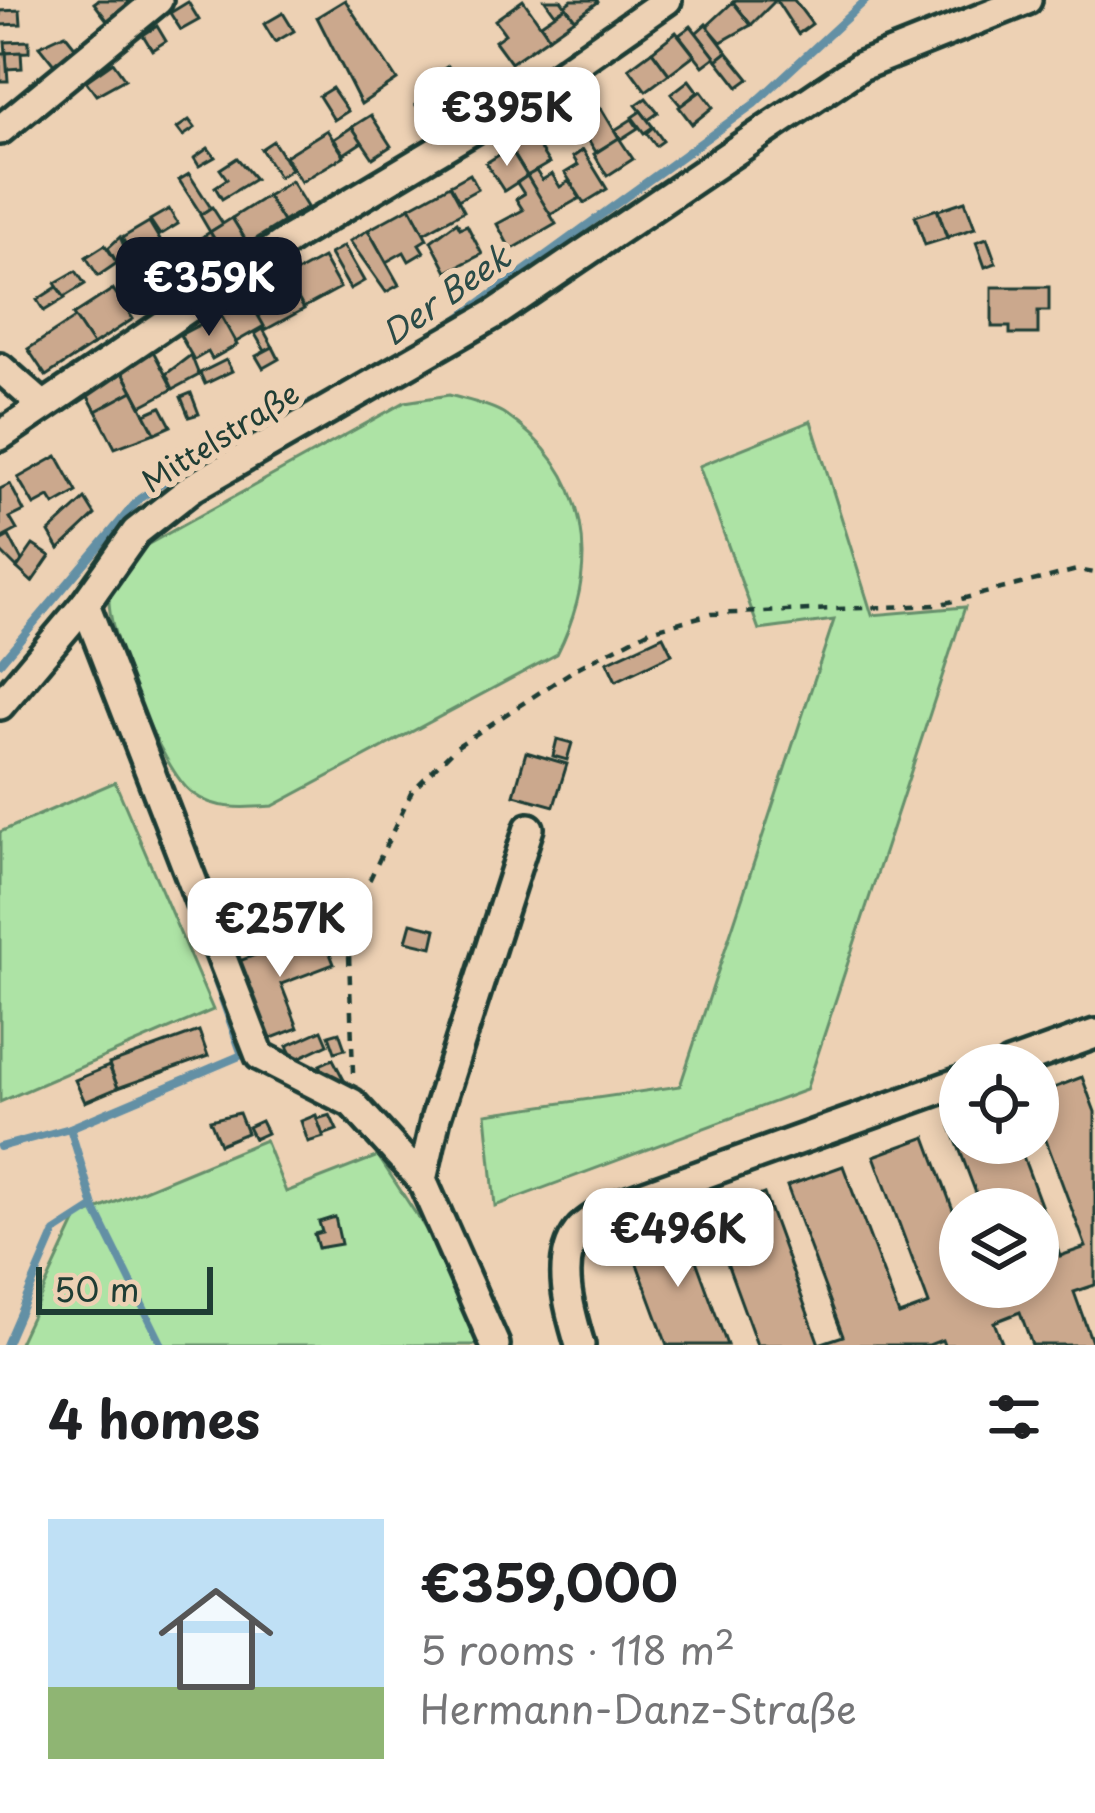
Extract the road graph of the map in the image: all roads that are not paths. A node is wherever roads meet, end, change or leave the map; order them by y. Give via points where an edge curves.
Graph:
1 (158, 0) edge
2 (667, 0) edge
3 (1027, 0) edge
4 (0, 130) edge
5 (0, 368) edge
6 (42, 405) junction
7 (0, 436) edge
8 (85, 604) junction
9 (0, 705) edge
10 (529, 828) dead end
11 (1095, 1034) edge
12 (1059, 1047) edge
13 (939, 1090) edge
14 (422, 1180) junction
15 (495, 1345) edge
16 (580, 1345) edge

1 - 4 street
2 - 6 street via 581,63 293,237
3 - 8 street, Mittelstraße via 861,67 496,314 192,488 136,532
5 - 6 street
6 - 7 street
8 - 9 street, Mittelstraße
8 - 14 street via 260,1056 352,1103
10 - 14 street
11 - 12 street
13 - 16 street via 609,1208 578,1232 566,1264
14 - 15 street

